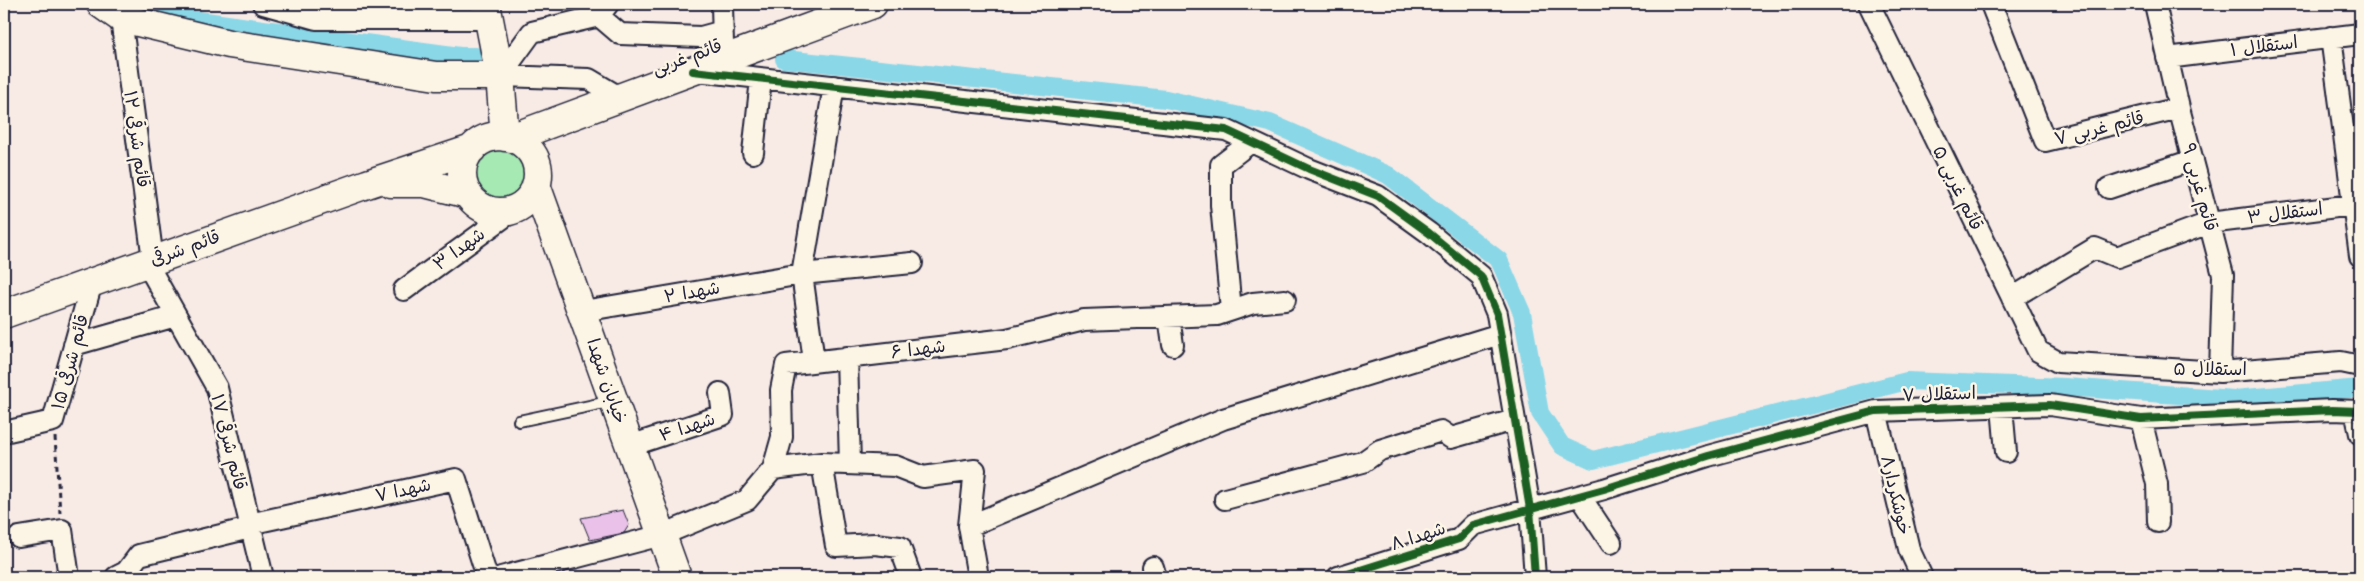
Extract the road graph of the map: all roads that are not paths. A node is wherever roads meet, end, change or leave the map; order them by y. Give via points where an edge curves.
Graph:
1 (263, 4) edge
2 (722, 4) edge
3 (874, 4) edge
4 (1869, 4) edge
5 (1991, 4) edge
6 (2155, 4) edge
7 (603, 10) edge
8 (111, 11) edge
9 (488, 11) edge
10 (823, 13) edge
11 (722, 31) junction
12 (2360, 34) edge
13 (2331, 38) junction
14 (2167, 58) junction
15 (724, 59) junction
16 (693, 71) junction
17 (500, 76) junction
18 (761, 78) junction
19 (834, 86) junction
20 (621, 98) junction
21 (2179, 108) junction
22 (508, 137) junction
23 (1251, 142) junction
24 (472, 149) junction
25 (753, 153) dead end
26 (2193, 160) junction
27 (367, 184) junction
28 (536, 185) junction
29 (2109, 188) dead end
30 (468, 194) junction
31 (2357, 204) edge
32 (515, 209) junction
33 (2209, 223) junction
34 (2360, 256) edge
35 (149, 261) junction
36 (912, 263) dead end
37 (802, 274) junction
38 (92, 282) junction
39 (404, 290) dead end
40 (2012, 298) junction
41 (1284, 300) dead end
42 (1230, 310) junction
43 (583, 311) junction
44 (4, 314) edge
45 (176, 316) junction
46 (1168, 317) junction
47 (1500, 334) junction
48 (74, 345) junction
49 (1173, 345) dead end
50 (847, 357) junction
51 (814, 361) junction
52 (2058, 362) joint
53 (2360, 366) edge
54 (2220, 372) junction
55 (720, 393) dead end
56 (614, 401) junction
57 (2002, 407) junction
58 (1876, 410) junction
59 (2358, 411) edge
60 (2141, 419) junction
61 (1514, 420) junction
62 (519, 421) dead end
63 (4, 432) edge
64 (2360, 434) edge
65 (630, 446) junction
66 (2006, 452) dead end
67 (822, 464) junction
68 (850, 464) junction
69 (773, 469) junction
70 (1580, 496) junction
71 (1225, 499) dead end
72 (1530, 509) junction
73 (2158, 522) dead end
74 (250, 526) junction
75 (969, 526) junction
76 (662, 535) junction
77 (19, 537) dead end
78 (1611, 543) dead end
79 (69, 577) edge
80 (116, 577) edge
81 (263, 577) edge
82 (487, 577) edge
83 (501, 577) edge
84 (677, 577) edge
85 (911, 577) edge
86 (978, 577) edge
87 (1338, 577) edge
88 (1535, 577) edge
89 (1922, 577) edge

1 - 9 street via 316,18
2 - 11 street
3 - 10 main road, قائم غربی
4 - 40 street, قائم غربی ۵
5 - 21 street, قائم غربی ۷ via 2045,141
6 - 14 street, قائم غربی ۹
7 - 11 street via 620,34 701,37
7 - 17 street via 532,32
8 - 17 main road via 229,44 436,76
8 - 35 street, قائم شرقی ۱۲
9 - 17 main road
10 - 15 main road, قائم غربی
11 - 15 street
12 - 13 street, استقلال ۱
13 - 14 street, استقلال ۱
13 - 31 street
14 - 21 street, قائم غربی ۹
15 - 16 main road, قائم غربی
16 - 18 street
16 - 20 main road, قائم غربی
17 - 20 street via 589,79
17 - 22 main road
18 - 19 street
18 - 25 street
19 - 23 street via 1226,130
19 - 37 street
20 - 22 main road, قائم غربی
21 - 26 street, قائم غربی ۹
22 - 24 main road via 487,139
22 - 28 main road via 522,142 536,161
23 - 42 street via 1221,165 1221,206
23 - 47 street via 1378,196 1429,233 1480,276 1497,314
24 - 27 main road, قائم شرقی
24 - 30 main road via 462,171
26 - 29 street
26 - 33 street, قائم غربی ۹
27 - 30 main road via 424,183
27 - 35 main road, قائم شرقی
28 - 32 main road via 524,203
28 - 43 main road, خیابان شهدا
30 - 32 main road via 486,209 496,212
31 - 33 street, استقلال ۳
31 - 34 street
32 - 39 street, شهدا ۳
33 - 40 street, استقلال ۳ via 2117,257 2095,248
33 - 54 street, قائم غربی ۹ via 2223,275
35 - 38 main road, قائم شرقی
35 - 45 street, قائم شرقی ۱۷
36 - 37 street, شهدا ۲
37 - 43 street, شهدا ۲
37 - 51 street
38 - 44 main road, قائم شرقی
38 - 48 street, قائم شرقی ۱۵
40 - 52 street, قائم غربی ۵ via 2038,351
41 - 42 street, شهدا ۶ via 1252,302
42 - 46 street, شهدا ۶ via 1217,314
43 - 56 main road, خیابان شهدا
45 - 48 street
45 - 74 street, قائم شرقی ۱۷ via 217,388
46 - 49 street
46 - 50 street, شهدا ۶ via 1084,320 1008,339
47 - 61 street
47 - 75 street via 1224,419
48 - 63 street, قائم شرقی ۱۵ via 53,422
50 - 51 street, شهدا ۶
50 - 68 street
51 - 69 street, شهدا ۶ via 786,365 781,390 782,438
52 - 54 street, استقلال ۵
53 - 54 street, استقلال ۵ via 2341,362
55 - 65 street, شهدا ۴ via 723,415
56 - 62 lane
56 - 65 main road, خیابان شهدا
57 - 58 street, استقلال ۷
57 - 60 street, استقلال ۷ via 2050,405
57 - 66 street
58 - 70 street, استقلال ۷ via 1708,456
58 - 89 street, خوشکردار۸ via 1909,550
59 - 60 street, استقلال ۷
59 - 64 street
60 - 73 street via 2157,484
61 - 71 street via 1451,438 1441,431 1380,450 1362,462
61 - 72 street
65 - 76 main road, خیابان شهدا
67 - 68 street
67 - 69 street
67 - 85 street via 836,546 875,544 900,547
68 - 75 street via 895,466 923,477 975,470
69 - 76 street, شهدا ۶ via 747,500
70 - 72 street, استقلال ۷
70 - 78 street
72 - 87 street, شهدا ۸ via 1473,525 1459,539
72 - 88 street
74 - 80 street via 139,555 126,572
74 - 81 street, قائم شرقی ۱۷
74 - 82 street, شهدا ۷ via 456,479
75 - 86 street
76 - 83 street
76 - 84 main road, خیابان شهدا
77 - 79 street via 62,530

